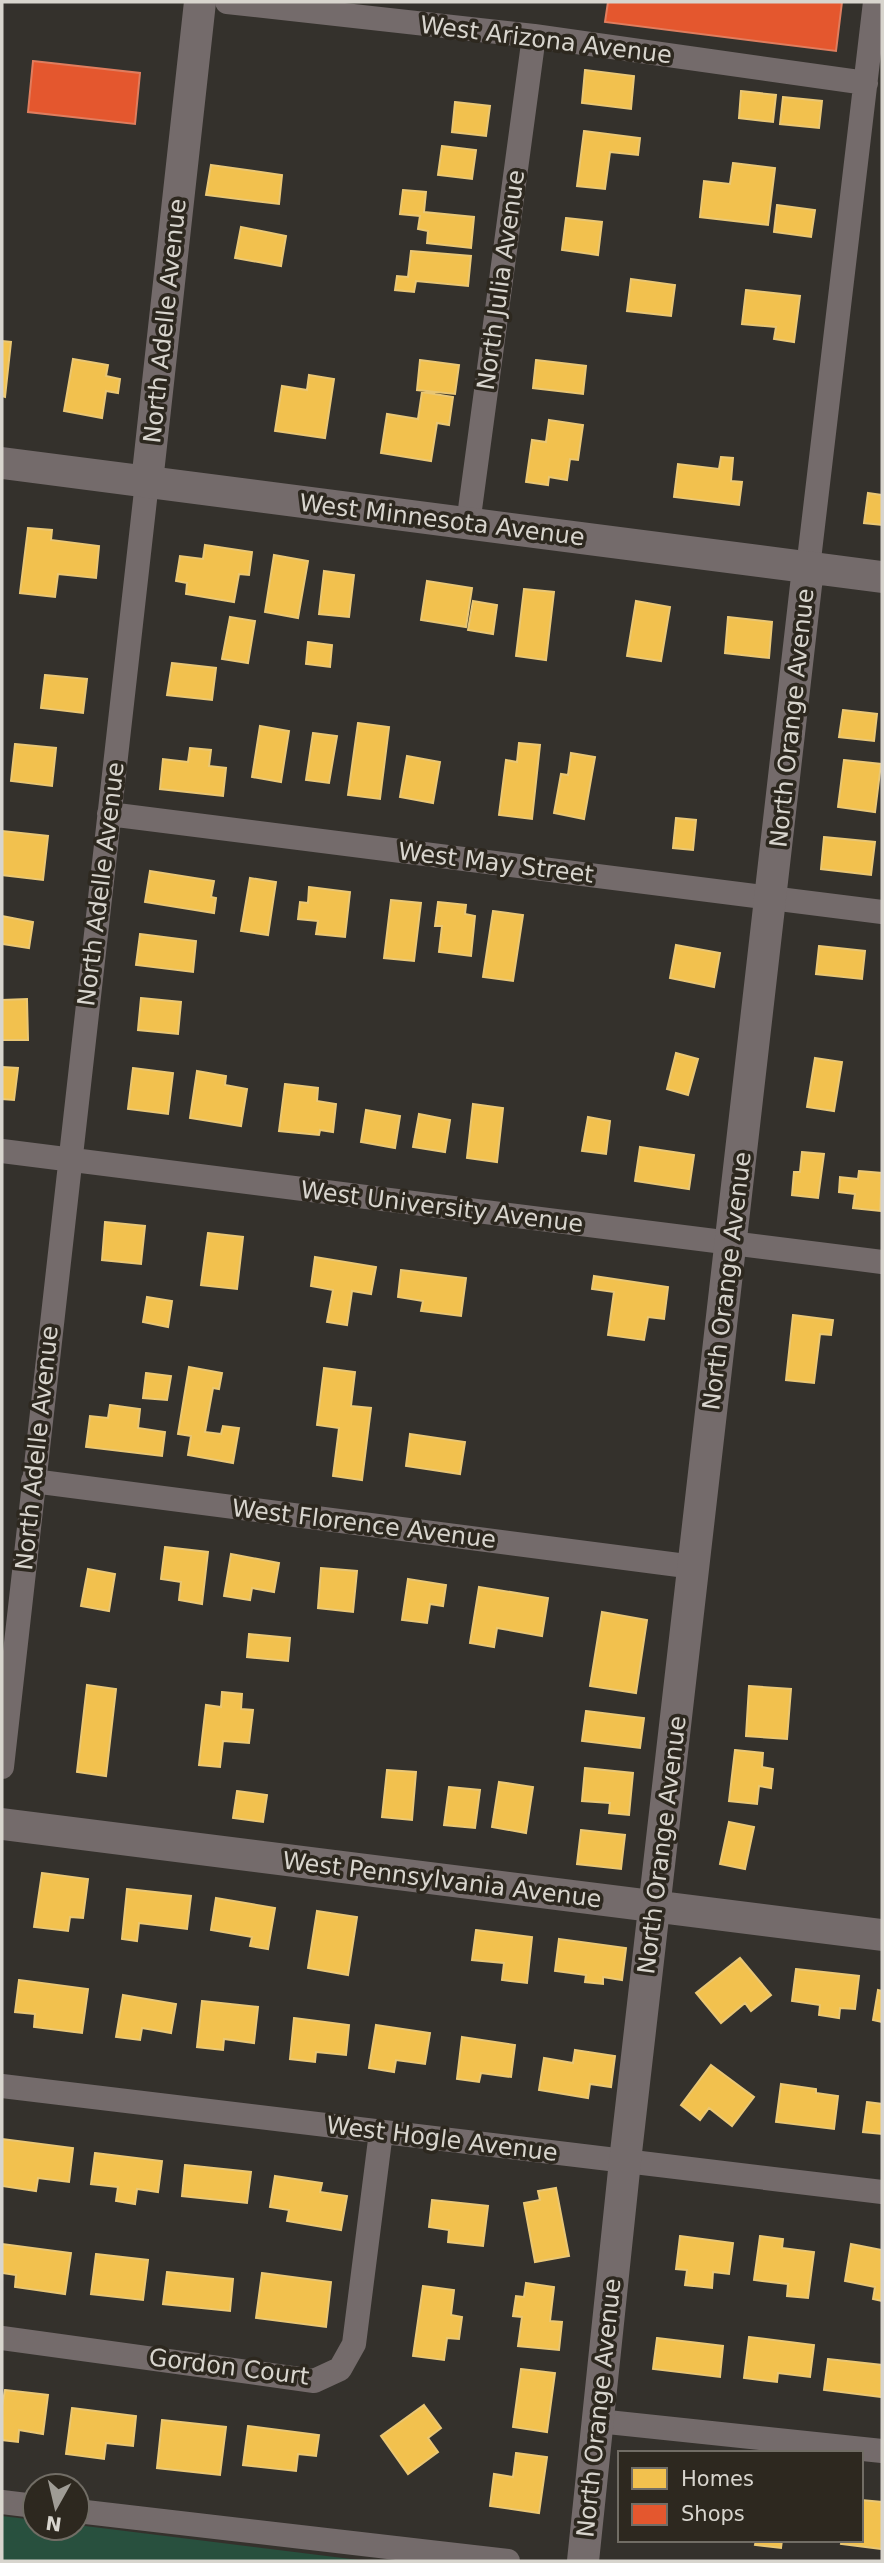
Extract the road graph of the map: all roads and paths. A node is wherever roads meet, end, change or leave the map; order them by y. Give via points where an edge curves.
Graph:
1 (200, 2) edge
2 (227, 2) edge
3 (875, 2) edge
4 (534, 36) junction
5 (866, 83) junction
6 (2, 463) edge
7 (147, 482) junction
8 (468, 524) junction
9 (808, 568) junction
10 (882, 577) edge
11 (109, 814) junction
12 (772, 898) junction
13 (882, 912) edge
14 (2, 1151) edge
15 (69, 1160) junction
16 (732, 1244) junction
17 (882, 1262) edge
18 (33, 1481) junction
19 (694, 1567) junction
20 (2, 1767) edge
21 (2, 1824) edge
22 (656, 1906) junction
23 (882, 1935) edge
24 (2, 2086) edge
25 (381, 2132) junction
26 (625, 2161) junction
27 (882, 2192) edge
28 (2, 2338) edge
29 (598, 2421) junction
30 (882, 2451) edge
31 (2, 2502) edge
32 (21, 2504) edge
33 (91, 2513) edge
34 (508, 2561) edge
35 (583, 2561) edge

1 - 7 street, North Adelle Avenue
2 - 4 street, West Arizona Avenue
3 - 5 street, North Orange Avenue
4 - 5 street, West Arizona Avenue
4 - 8 street, North Julia Avenue
5 - 9 street, North Orange Avenue
6 - 7 street, West Minnesota Avenue
7 - 8 street, West Minnesota Avenue
7 - 11 street, North Adelle Avenue
8 - 9 street, West Minnesota Avenue
9 - 10 street, West Minnesota Avenue
9 - 12 street, North Orange Avenue
11 - 12 street, West May Street
11 - 15 street, North Adelle Avenue
12 - 13 street, West May Street
12 - 16 street, North Orange Avenue
14 - 15 street, West University Avenue
15 - 16 street, West University Avenue
15 - 18 street, North Adelle Avenue
16 - 17 street, West University Avenue
16 - 19 street, North Orange Avenue
18 - 19 street, West Florence Avenue
18 - 20 street, North Adelle Avenue
19 - 22 street, North Orange Avenue
21 - 22 street, West Pennsylvania Avenue
22 - 23 street, West Pennsylvania Avenue
22 - 26 street, North Orange Avenue
24 - 25 street, West Hogle Avenue
25 - 26 street, West Hogle Avenue
25 - 28 street, Gordon Court via 354,2344 340,2369 314,2381
26 - 27 street, West Hogle Avenue
26 - 29 street, North Orange Avenue
29 - 30 street
29 - 35 street, North Orange Avenue
31 - 32 street
33 - 34 street

